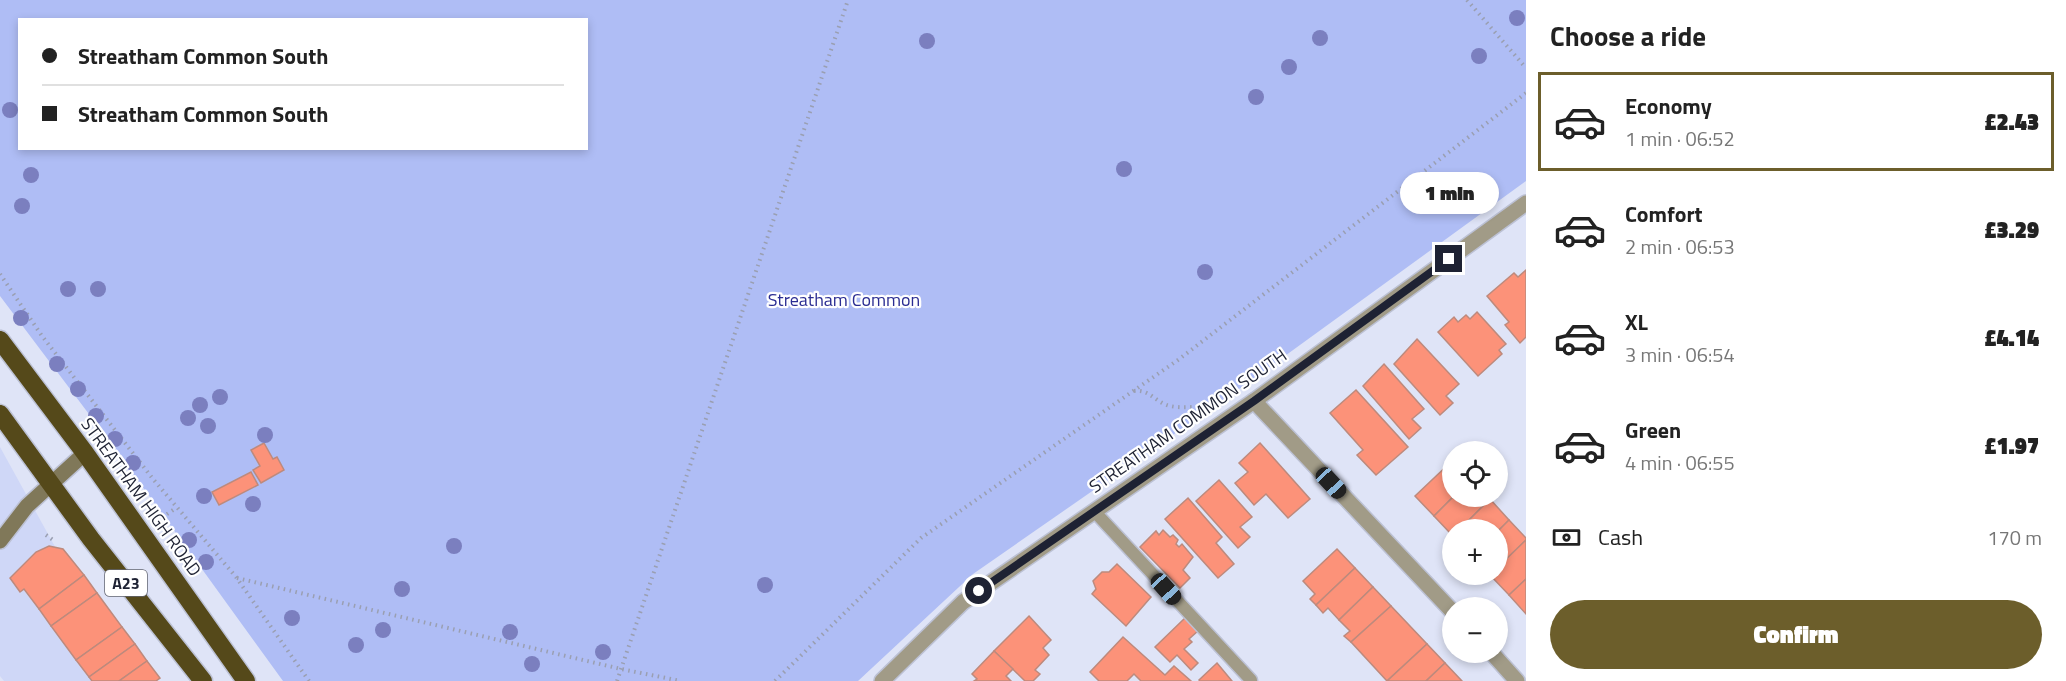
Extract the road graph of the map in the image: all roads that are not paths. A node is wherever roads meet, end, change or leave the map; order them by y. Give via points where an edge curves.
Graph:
1 (1526, 203) edge
2 (0, 340) edge
3 (1254, 401) junction
4 (0, 414) edge
5 (85, 453) junction
6 (51, 484) junction
7 (1094, 511) junction
8 (0, 542) edge
9 (1442, 600) edge
10 (1501, 663) edge
11 (1251, 680) edge
12 (204, 681) edge
13 (246, 681) edge
14 (882, 681) edge
15 (1517, 681) edge

1 - 3 street, STREATHAM COMMON SOUTH
2 - 5 highway, STREATHAM HIGH ROAD / A23
3 - 7 street, STREATHAM COMMON SOUTH
3 - 9 street
4 - 6 highway, A23
5 - 6 main road
5 - 13 highway, STREATHAM HIGH ROAD / A23
6 - 8 main road via 17,518
6 - 12 highway, A23
7 - 11 lane
7 - 14 street, STREATHAM COMMON SOUTH via 963,602
10 - 15 street

